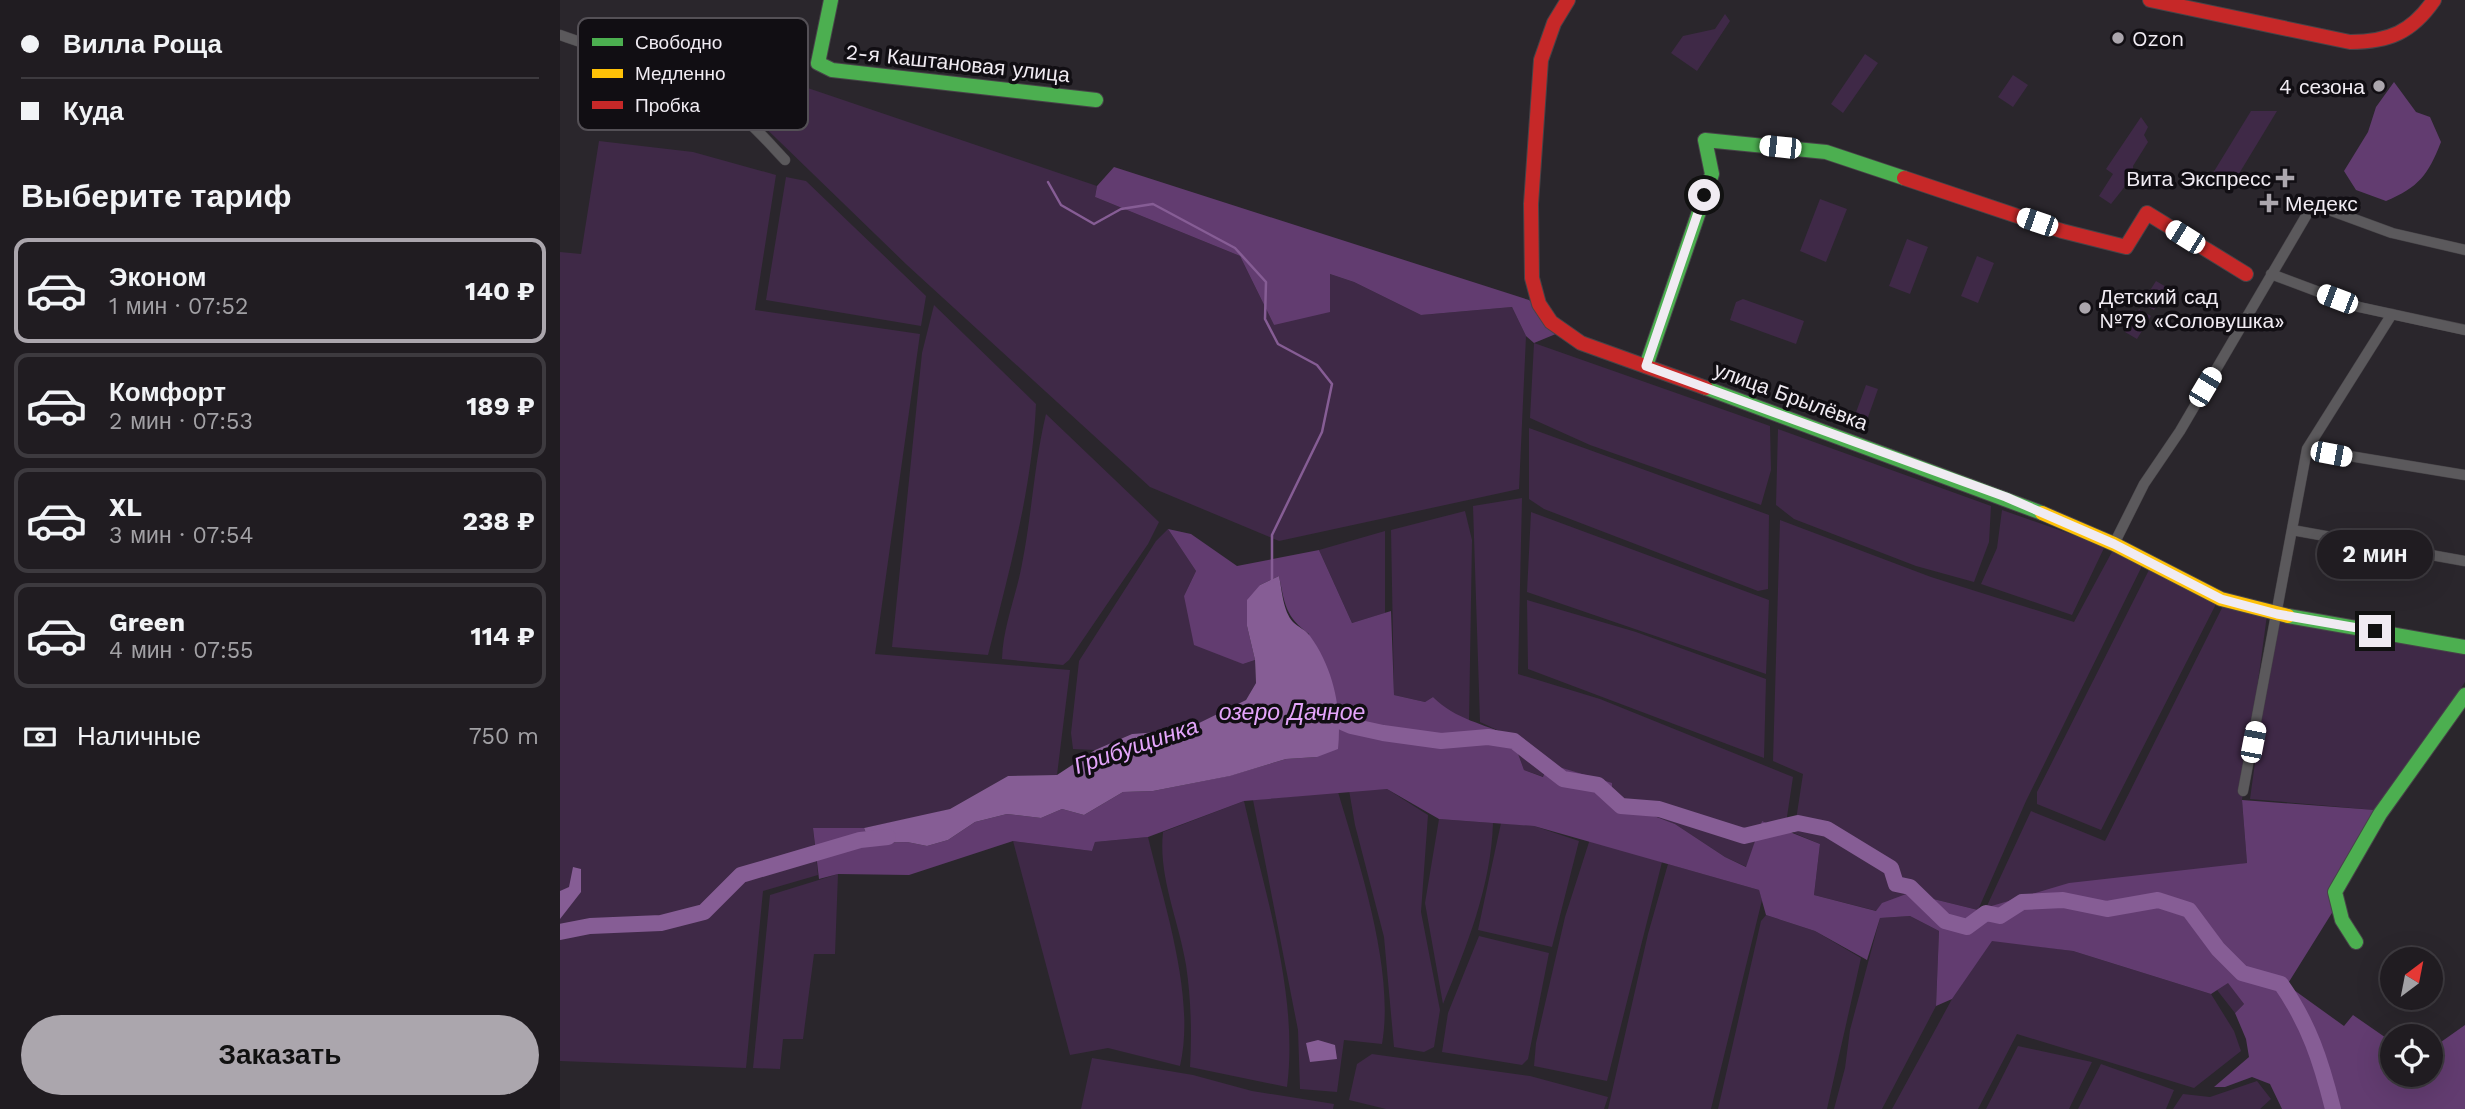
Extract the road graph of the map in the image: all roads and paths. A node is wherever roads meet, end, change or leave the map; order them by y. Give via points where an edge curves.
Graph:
1 (831, 0) edge
2 (1568, 0) edge
3 (2150, 0) edge
4 (2434, 0) edge
5 (560, 35) edge
6 (578, 42) edge
7 (1096, 100) dead end
8 (755, 130) edge
9 (785, 160) dead end
10 (2465, 250) edge
11 (2246, 274) dead end
12 (2272, 274) junction
13 (2392, 314) junction
14 (2465, 330) edge
15 (1646, 366) junction
16 (2306, 449) junction
17 (2465, 475) edge
18 (2292, 530) junction
19 (2114, 544) junction
20 (2465, 561) edge
21 (2277, 614) junction
22 (2465, 647) edge
23 (2465, 695) edge
24 (2243, 791) dead end
25 (2356, 943) dead end

1 - 7 street, 2-я Каштановая улица via 818,63 832,70
2 - 15 street, улица Брылёвка via 1541,60 1531,204 1532,278 1539,304 1564,334
3 - 4 street via 2350,42 2380,43 2402,36
5 - 6 street
8 - 9 street
10 - 12 street via 2392,233 2313,204
11 - 15 street via 2147,213 2126,247 2062,231 1826,152 1705,140 1712,174
12 - 13 street via 2358,307
12 - 19 street via 2144,484
13 - 14 street
13 - 16 street
15 - 19 street, улица Брылёвка via 2006,497
16 - 17 street
16 - 18 street
18 - 20 street
18 - 21 street
19 - 21 street, улица Брылёвка via 2221,599
21 - 22 street, улица Брылёвка
21 - 24 street
23 - 25 street via 2380,814 2335,892 2342,920

